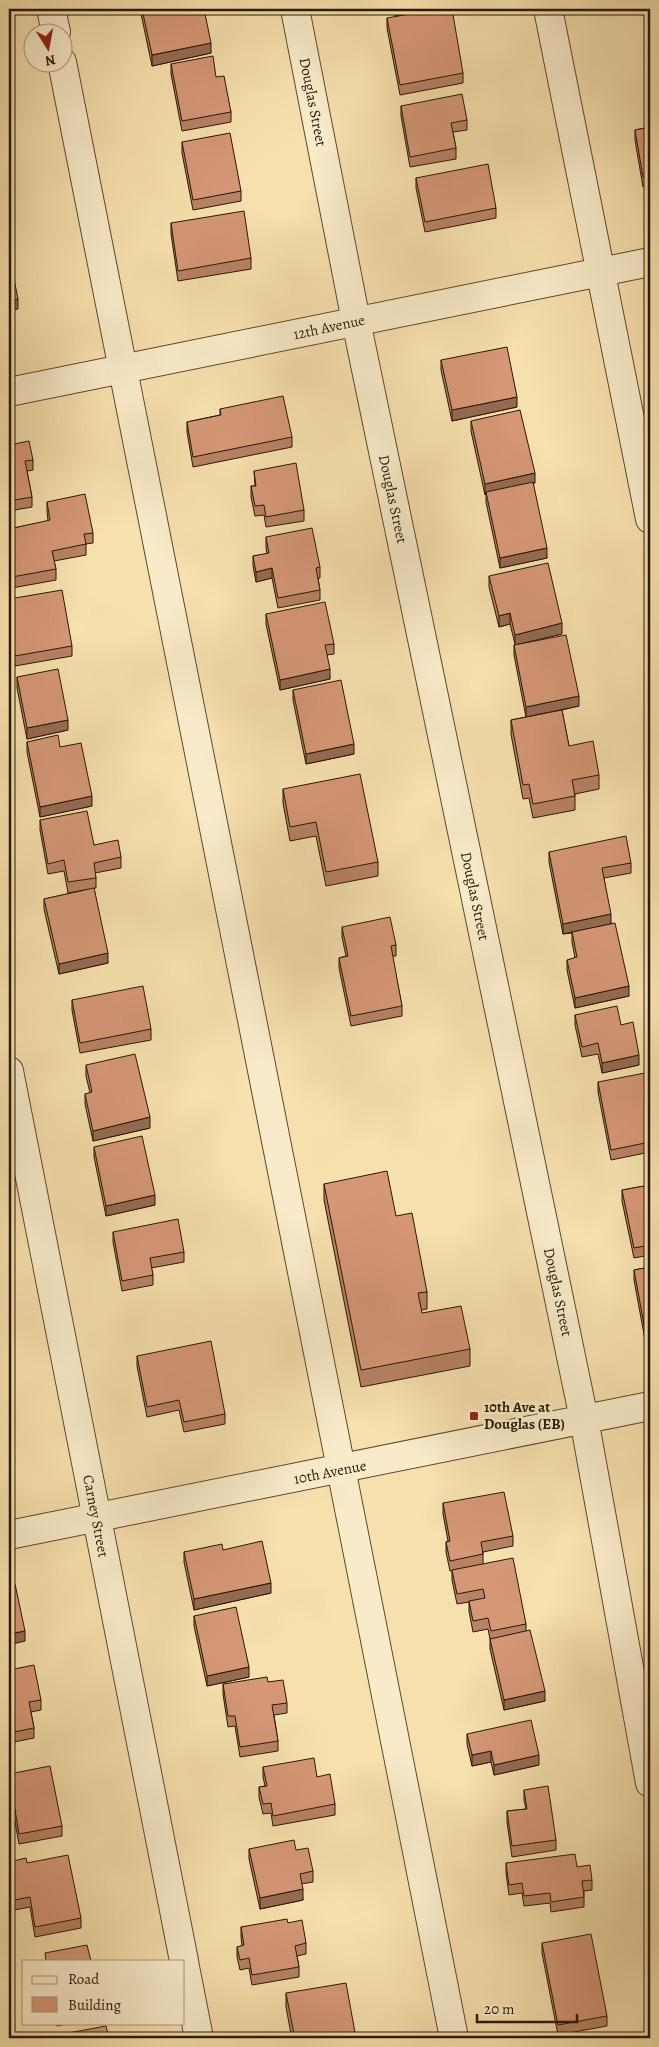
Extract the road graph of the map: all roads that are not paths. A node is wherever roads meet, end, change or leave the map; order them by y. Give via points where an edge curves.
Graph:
1 (52, 9) edge
2 (295, 9) edge
3 (548, 9) edge
4 (54, 22) edge
5 (64, 72) edge
6 (650, 262) edge
7 (600, 272) junction
8 (356, 321) junction
9 (124, 370) junction
10 (9, 392) edge
11 (650, 520) edge
12 (9, 1071) edge
13 (650, 1406) edge
14 (584, 1419) junction
15 (342, 1470) junction
16 (96, 1518) junction
17 (9, 1535) edge
18 (650, 1783) edge
19 (184, 1960) edge
20 (185, 1966) edge
21 (199, 2038) edge
22 (454, 2038) edge

1 - 4 street
2 - 8 street, Douglas Street
3 - 7 street
5 - 9 street
6 - 7 street, 12th Avenue
7 - 8 street, 12th Avenue
7 - 11 street
8 - 9 street, 12th Avenue
8 - 14 street, Douglas Street
9 - 10 street, 12th Avenue
9 - 15 street
12 - 16 street, Carney Street
13 - 14 street, 10th Avenue
14 - 15 street, 10th Avenue
14 - 18 street, Douglas Street
15 - 16 street, 10th Avenue
15 - 22 street
16 - 17 street, 10th Avenue
16 - 19 street, Carney Street
20 - 21 street, Carney Street

